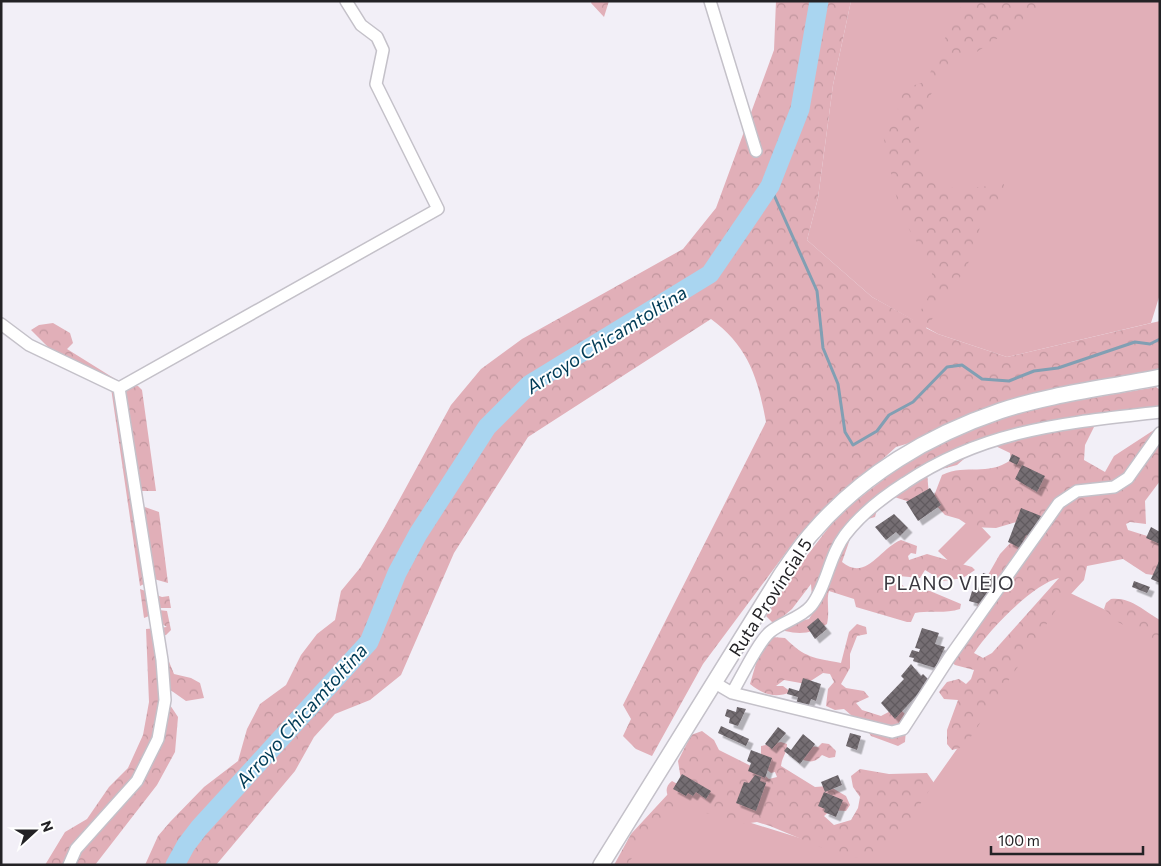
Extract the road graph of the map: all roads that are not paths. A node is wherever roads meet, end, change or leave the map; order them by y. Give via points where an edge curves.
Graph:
1 (346, 1) edge
2 (710, 1) edge
3 (756, 151) dead end
4 (1, 324) edge
5 (1160, 377) edge
6 (119, 388) junction
7 (1160, 412) edge
8 (1160, 433) edge
9 (715, 683) junction
10 (732, 693) junction
11 (69, 865) edge
12 (601, 865) edge

1 - 6 street via 361,26 377,37 383,50 376,84 438,209
2 - 3 street
4 - 6 street via 29,345
5 - 9 main road, Ruta Provincial 5 via 1000,411 947,433 884,468 850,495 813,532 781,575
6 - 11 street via 162,660 165,700 158,739 137,781 76,849
7 - 10 street via 1061,424 1005,436 934,463 891,492 846,534 812,604 768,634
8 - 10 street via 1128,478 1114,487 1077,491 1059,503 949,658 904,729 892,732
9 - 10 street
9 - 12 main road, Ruta Provincial 5

